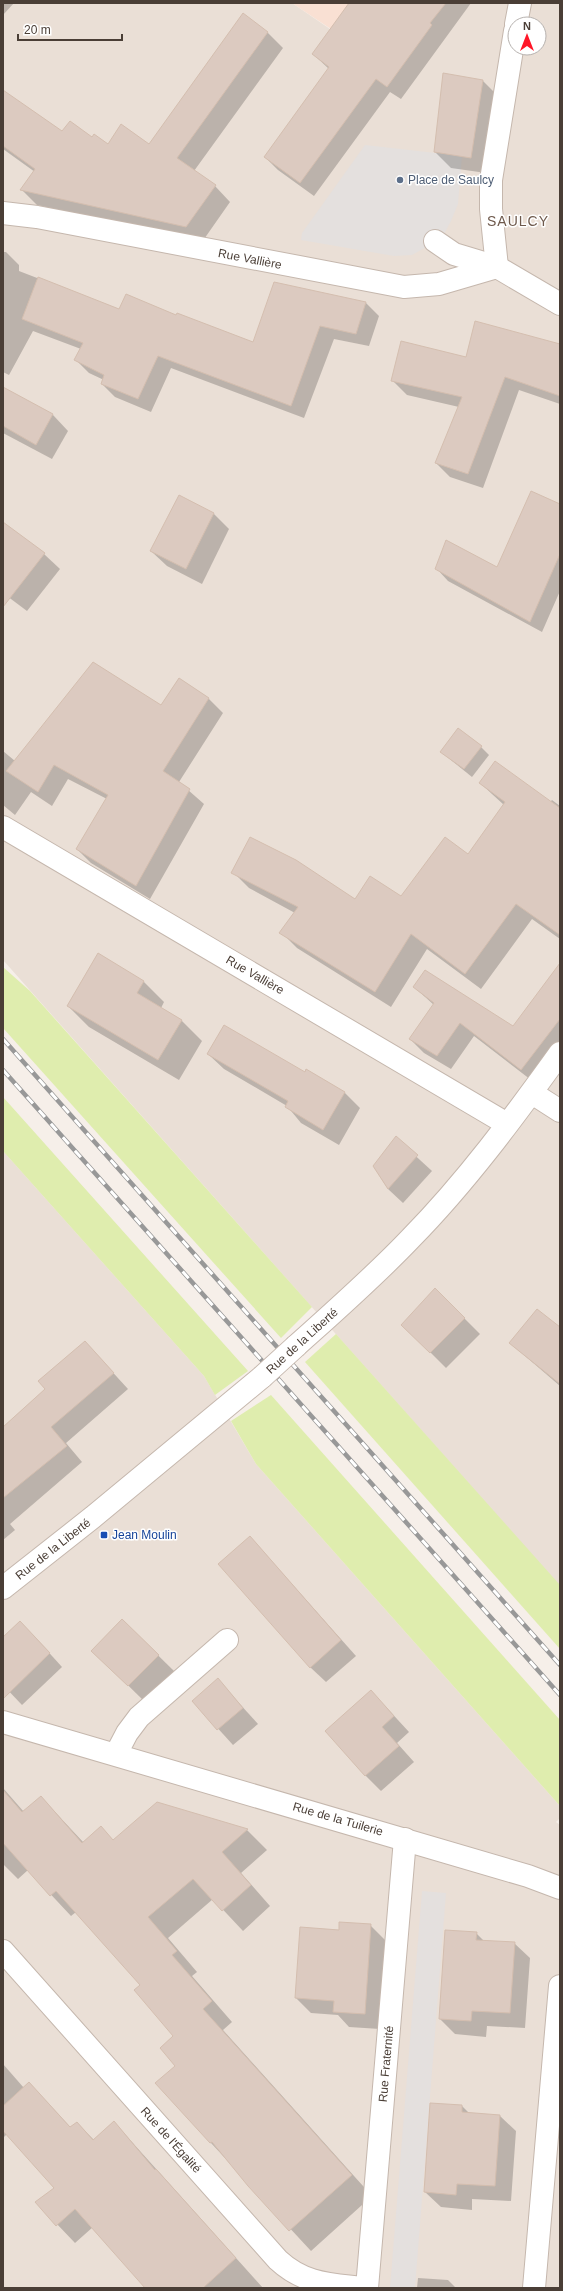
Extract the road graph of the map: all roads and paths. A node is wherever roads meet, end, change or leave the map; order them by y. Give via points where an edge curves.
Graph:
1 (520, 3) edge
2 (518, 16) edge
3 (511, 56) edge
4 (3, 213) edge
5 (435, 241) dead end
6 (497, 267) junction
7 (560, 304) edge
8 (3, 827) edge
9 (560, 1053) edge
10 (532, 1093) junction
11 (560, 1111) edge
12 (507, 1124) junction
13 (3, 1588) edge
14 (227, 1640) dead end
15 (3, 1722) edge
16 (116, 1754) junction
17 (405, 1839) junction
18 (560, 1888) edge
19 (3, 1951) edge
20 (560, 1986) edge
21 (362, 2288) edge
22 (367, 2288) edge
23 (534, 2288) edge

1 - 2 street
3 - 6 street via 491,180
4 - 6 street, Rue Vallière via 37,217 404,287 439,284
5 - 6 street via 454,254
6 - 7 street
8 - 12 street, Rue Vallière
9 - 10 street, Rue de la Liberté
10 - 11 street
10 - 12 street, Rue de la Liberté
12 - 13 street, Rue de la Liberté, bridge via 450,1196 412,1238 296,1346 105,1508
14 - 16 street via 139,1717 126,1733
15 - 16 street, Rue de la Tuilerie
16 - 17 street, Rue de la Tuilerie
17 - 18 street, Rue de la Tuilerie
17 - 22 street, Rue Fraternité
19 - 21 street, Rue de l'Égalité via 278,2260 300,2277
20 - 23 street

